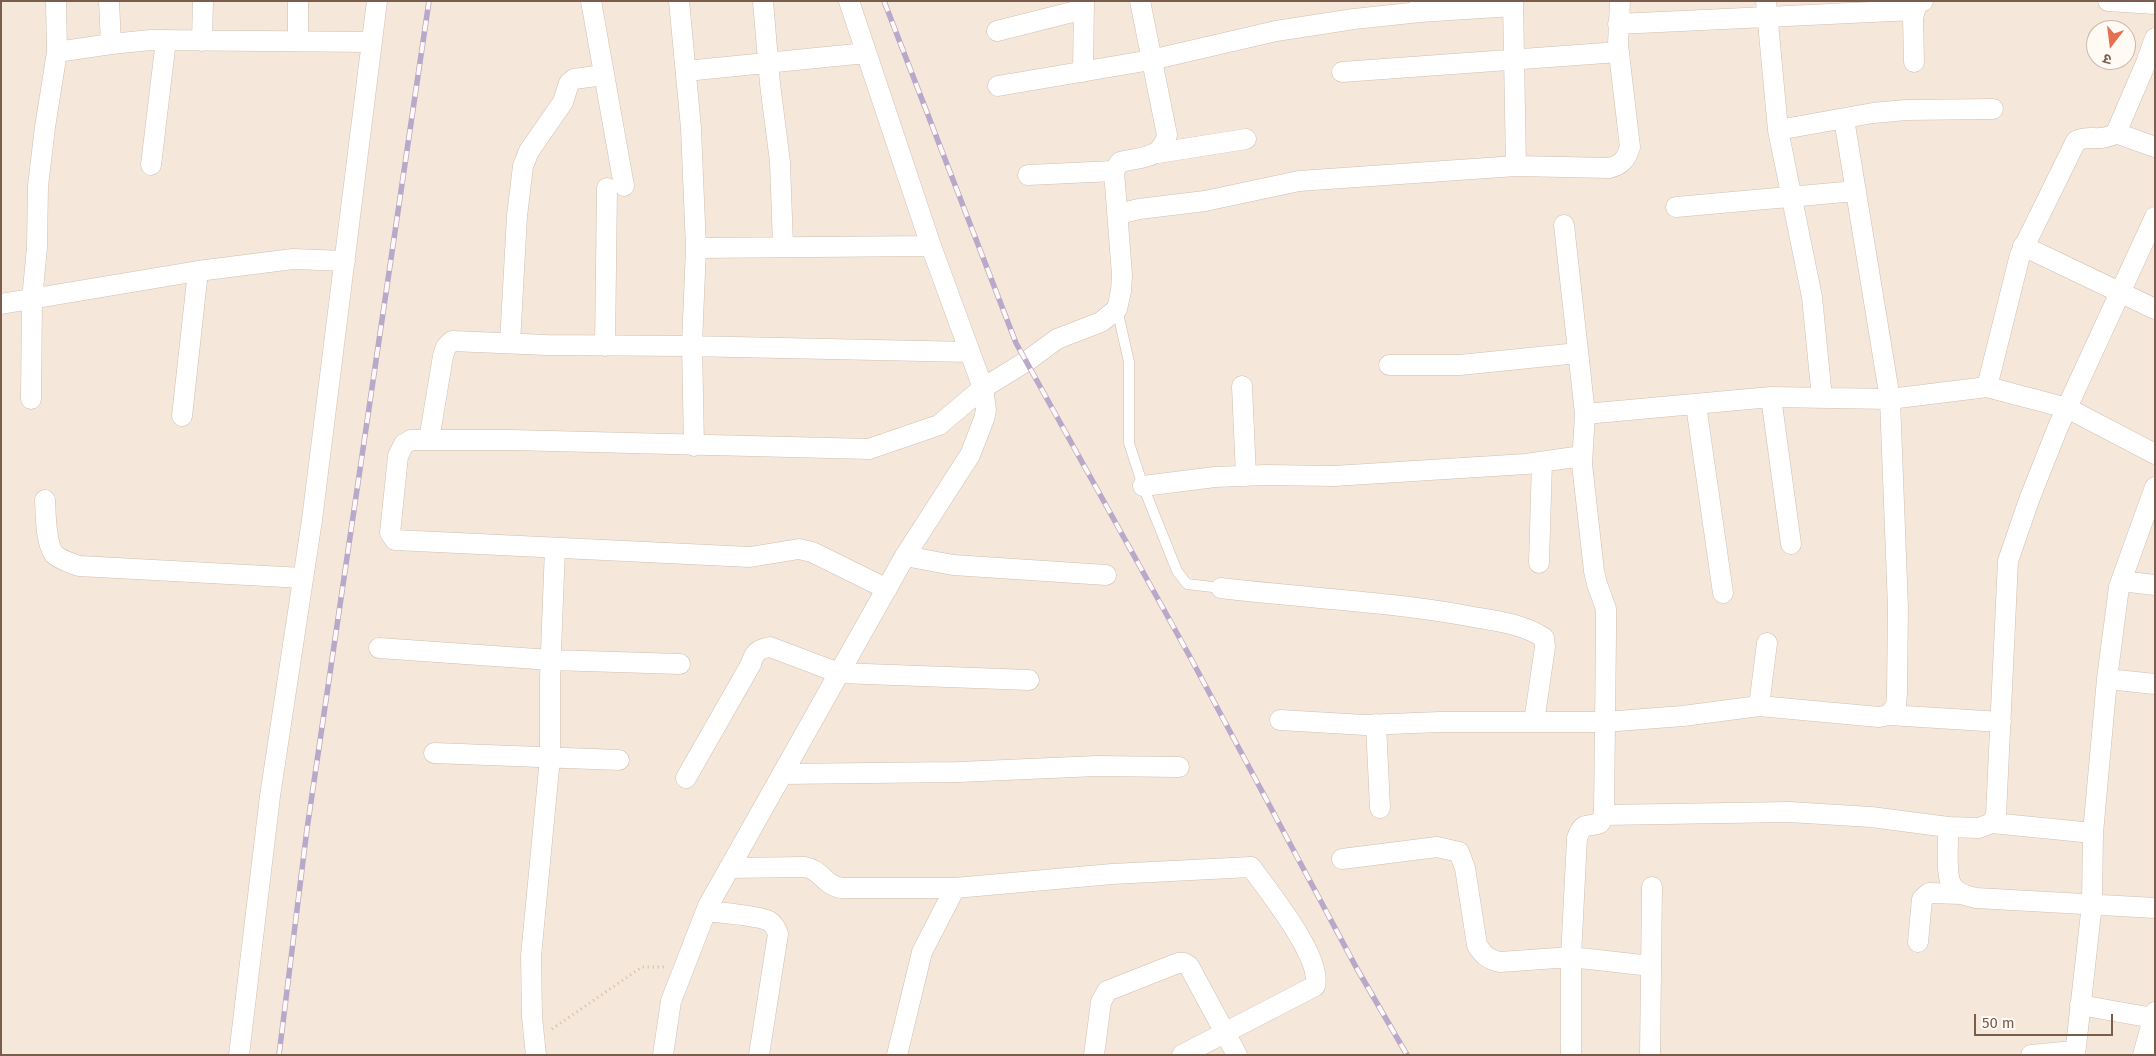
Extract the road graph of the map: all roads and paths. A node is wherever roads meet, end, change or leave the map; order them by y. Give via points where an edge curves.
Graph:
1 (56, 1) edge
2 (109, 1) edge
3 (203, 1) edge
4 (298, 1) edge
5 (377, 1) edge
6 (591, 1) edge
7 (679, 1) edge
8 (763, 1) edge
9 (849, 1) edge
10 (1140, 1) edge
11 (1620, 1) edge
12 (2108, 1) edge
13 (1513, 3) edge
14 (2155, 4) edge
15 (1084, 5) edge
16 (1918, 6) edge
17 (1420, 7) edge
18 (1767, 10) edge
19 (1618, 24) junction
20 (997, 31) dead end
21 (2155, 38) edge
22 (166, 40) junction
23 (202, 41) junction
24 (298, 42) junction
25 (371, 42) junction
26 (111, 44) junction
27 (57, 52) junction
28 (1619, 52) junction
29 (866, 53) junction
30 (1514, 59) junction
31 (1151, 60) junction
32 (1914, 62) dead end
33 (769, 63) junction
34 (2151, 63) edge
35 (686, 71) junction
36 (1083, 72) junction
37 (1342, 72) dead end
38 (604, 75) junction
39 (998, 86) dead end
40 (1994, 109) dead end
41 (1844, 119) junction
42 (1778, 130) junction
43 (2116, 133) junction
44 (1246, 139) dead end
45 (2155, 147) edge
46 (1158, 153) junction
47 (151, 165) dead end
48 (1516, 166) junction
49 (1114, 171) junction
50 (1028, 175) dead end
51 (1856, 191) junction
52 (1791, 198) junction
53 (1676, 207) dead end
54 (1118, 214) junction
55 (2155, 217) edge
56 (1564, 225) dead end
57 (783, 246) junction
58 (931, 246) junction
59 (2023, 246) junction
60 (696, 248) junction
61 (345, 261) junction
62 (198, 272) junction
63 (2120, 292) junction
64 (32, 300) junction
65 (1, 304) edge
66 (1117, 309) junction
67 (2155, 309) edge
68 (510, 344) junction
69 (605, 346) junction
70 (692, 346) junction
71 (970, 352) junction
72 (1578, 353) junction
73 (1389, 366) dead end
74 (1242, 386) dead end
75 (1987, 387) junction
76 (983, 388) junction
77 (1771, 397) junction
78 (1822, 398) junction
79 (31, 399) dead end
80 (1890, 399) junction
81 (1696, 405) junction
82 (2066, 408) junction
83 (1585, 414) junction
84 (182, 416) dead end
85 (429, 440) junction
86 (694, 446) junction
87 (2155, 454) edge
88 (1582, 456) junction
89 (1542, 462) junction
90 (1246, 476) junction
91 (1143, 486) junction
92 (2155, 487) edge
93 (45, 500) dead end
94 (1791, 544) dead end
95 (555, 548) junction
96 (905, 556) junction
97 (1539, 563) dead end
98 (1106, 576) dead end
99 (303, 578) junction
100 (2121, 581) junction
101 (2155, 585) edge
102 (887, 588) junction
103 (1221, 588) joint
104 (1722, 593) dead end
105 (1767, 643) dead end
106 (380, 648) dead end
107 (551, 660) junction
108 (680, 664) dead end
109 (839, 673) junction
110 (2107, 679) junction
111 (1029, 680) dead end
112 (2155, 684) edge
113 (1759, 706) junction
114 (1889, 715) junction
115 (1280, 720) dead end
116 (1534, 722) junction
117 (1604, 722) junction
118 (2001, 722) junction
119 (1376, 724) junction
120 (434, 753) dead end
121 (550, 758) junction
122 (619, 760) dead end
123 (1179, 767) dead end
124 (782, 774) junction
125 (686, 778) dead end
126 (1380, 808) dead end
127 (1604, 814) junction
128 (1992, 823) junction
129 (1948, 827) junction
130 (2093, 833) junction
131 (1342, 859) dead end
132 (729, 868) junction
133 (1652, 887) dead end
134 (955, 888) junction
135 (1962, 894) junction
136 (2092, 904) junction
137 (2155, 908) edge
138 (706, 911) junction
139 (1918, 942) dead end
140 (1572, 956) junction
141 (684, 966) junction
142 (1651, 966) junction
143 (2080, 1005) junction
144 (2154, 1015) edge
145 (1226, 1032) junction
146 (535, 1048) edge
147 (2074, 1053) edge
148 (239, 1055) edge
149 (663, 1055) edge
150 (759, 1055) edge
151 (897, 1055) edge
152 (1094, 1055) edge
153 (1182, 1055) edge
154 (1237, 1055) edge
155 (1571, 1055) edge
156 (1650, 1055) edge
157 (2031, 1055) edge
158 (2143, 1055) edge

1 - 27 street
2 - 26 street
3 - 23 street
4 - 24 street
5 - 25 street
6 - 38 street
7 - 35 street
8 - 33 street
9 - 29 street
10 - 31 street
11 - 19 street
12 - 14 street
13 - 17 street
13 - 30 street
15 - 20 street
15 - 36 street
16 - 18 street
16 - 32 street via 1913,17
17 - 31 street via 1276,31
18 - 19 street
18 - 42 street
19 - 28 street
21 - 34 street
22 - 23 street
22 - 26 street
22 - 47 street
23 - 24 street
24 - 25 street
25 - 61 street
26 - 27 street
27 - 64 street via 38,186
28 - 30 street
28 - 48 street via 1630,147 1627,157 1619,165 1609,168
29 - 33 street
29 - 58 street
30 - 37 street
30 - 48 street
31 - 36 street
31 - 46 street via 1167,135
33 - 35 street
33 - 57 street via 780,162
34 - 43 street
35 - 60 street
36 - 39 street
38 - 68 street via 574,79 569,83 563,102 529,151 523,166
38 - 69 street via 616,187
40 - 41 street via 1906,110
41 - 42 street
41 - 51 street
42 - 52 street
43 - 45 street
43 - 59 street via 2108,138 2076,141
44 - 46 street
46 - 49 street via 1120,162
48 - 54 street via 1299,181 1205,201
49 - 50 street
49 - 54 street
51 - 52 street
51 - 80 street
52 - 53 street
52 - 78 street via 1812,297
54 - 66 street via 1122,275
55 - 63 street
56 - 72 street
57 - 58 street
57 - 60 street
58 - 71 street
59 - 63 street
59 - 75 street
60 - 70 street
61 - 62 street via 293,259
61 - 99 street
62 - 64 street
62 - 84 street
63 - 67 street
63 - 82 street
64 - 65 street
64 - 79 street
66 - 76 street via 1100,322 1057,339
66 - 91 lane via 1129,362 1129,443
68 - 69 street
68 - 85 street via 452,341 446,347
69 - 70 street
70 - 71 street
70 - 86 street
71 - 76 street
72 - 73 street via 1460,365
72 - 83 street
74 - 90 street
75 - 80 street
75 - 82 street
76 - 86 street via 939,425 869,449
76 - 96 street via 986,410 974,447
77 - 78 street
77 - 81 street
77 - 94 street
78 - 80 street
80 - 114 street via 1898,608 1896,706
81 - 83 street
81 - 104 street
82 - 87 street
82 - 118 street via 2008,561
83 - 88 street
85 - 86 street
85 - 95 street via 411,440 401,449 391,536 395,540
88 - 89 street
88 - 117 street via 1594,572 1606,609
89 - 90 street via 1334,476
89 - 97 street
90 - 91 street
91 - 103 lane via 1177,571 1187,584
92 - 100 street
93 - 99 street via 48,534 55,554 68,563
95 - 102 street via 750,556 799,549 812,552
95 - 107 street
96 - 98 street via 953,565
96 - 102 street
99 - 148 street via 270,796
100 - 101 street
100 - 110 street
102 - 109 street
103 - 116 street via 1420,607 1532,630 1544,638 1545,647
105 - 113 street
106 - 107 street
107 - 108 street
107 - 121 street
109 - 111 street
109 - 124 street
109 - 125 street via 770,647 761,648 754,654
110 - 112 street
110 - 130 street
113 - 114 street via 1880,717
113 - 117 street
114 - 118 street
115 - 119 street
116 - 117 street
116 - 119 street
117 - 127 street
118 - 128 street via 1996,815
119 - 126 street
120 - 121 street
121 - 122 street
121 - 146 street via 531,956
123 - 124 street
124 - 132 street
127 - 129 street via 1789,812 1871,817
127 - 140 street via 1600,823 1584,825 1577,838
128 - 129 street via 1979,828
128 - 130 street
129 - 135 street via 1949,878 1953,888
130 - 136 street
131 - 140 street via 1437,847 1459,852 1465,868 1477,945 1483,955 1500,962
132 - 134 street via 805,866 814,868 832,886 842,888
132 - 138 street
133 - 142 street
134 - 145 street via 1112,874 1251,867 1302,940 1317,978 1315,986
134 - 151 street via 922,952
135 - 136 street via 1976,898
135 - 139 street via 1929,893 1922,899
136 - 137 street
136 - 143 street
138 - 141 street
138 - 150 street via 769,921 778,934
140 - 142 street
140 - 155 street
141 - 146 path via 642,967
141 - 149 street via 671,1001
142 - 156 street
143 - 144 street
143 - 147 street
144 - 158 street
145 - 152 street via 1189,966 1178,963 1113,987 1103,995
145 - 153 street
145 - 154 street
147 - 157 street

